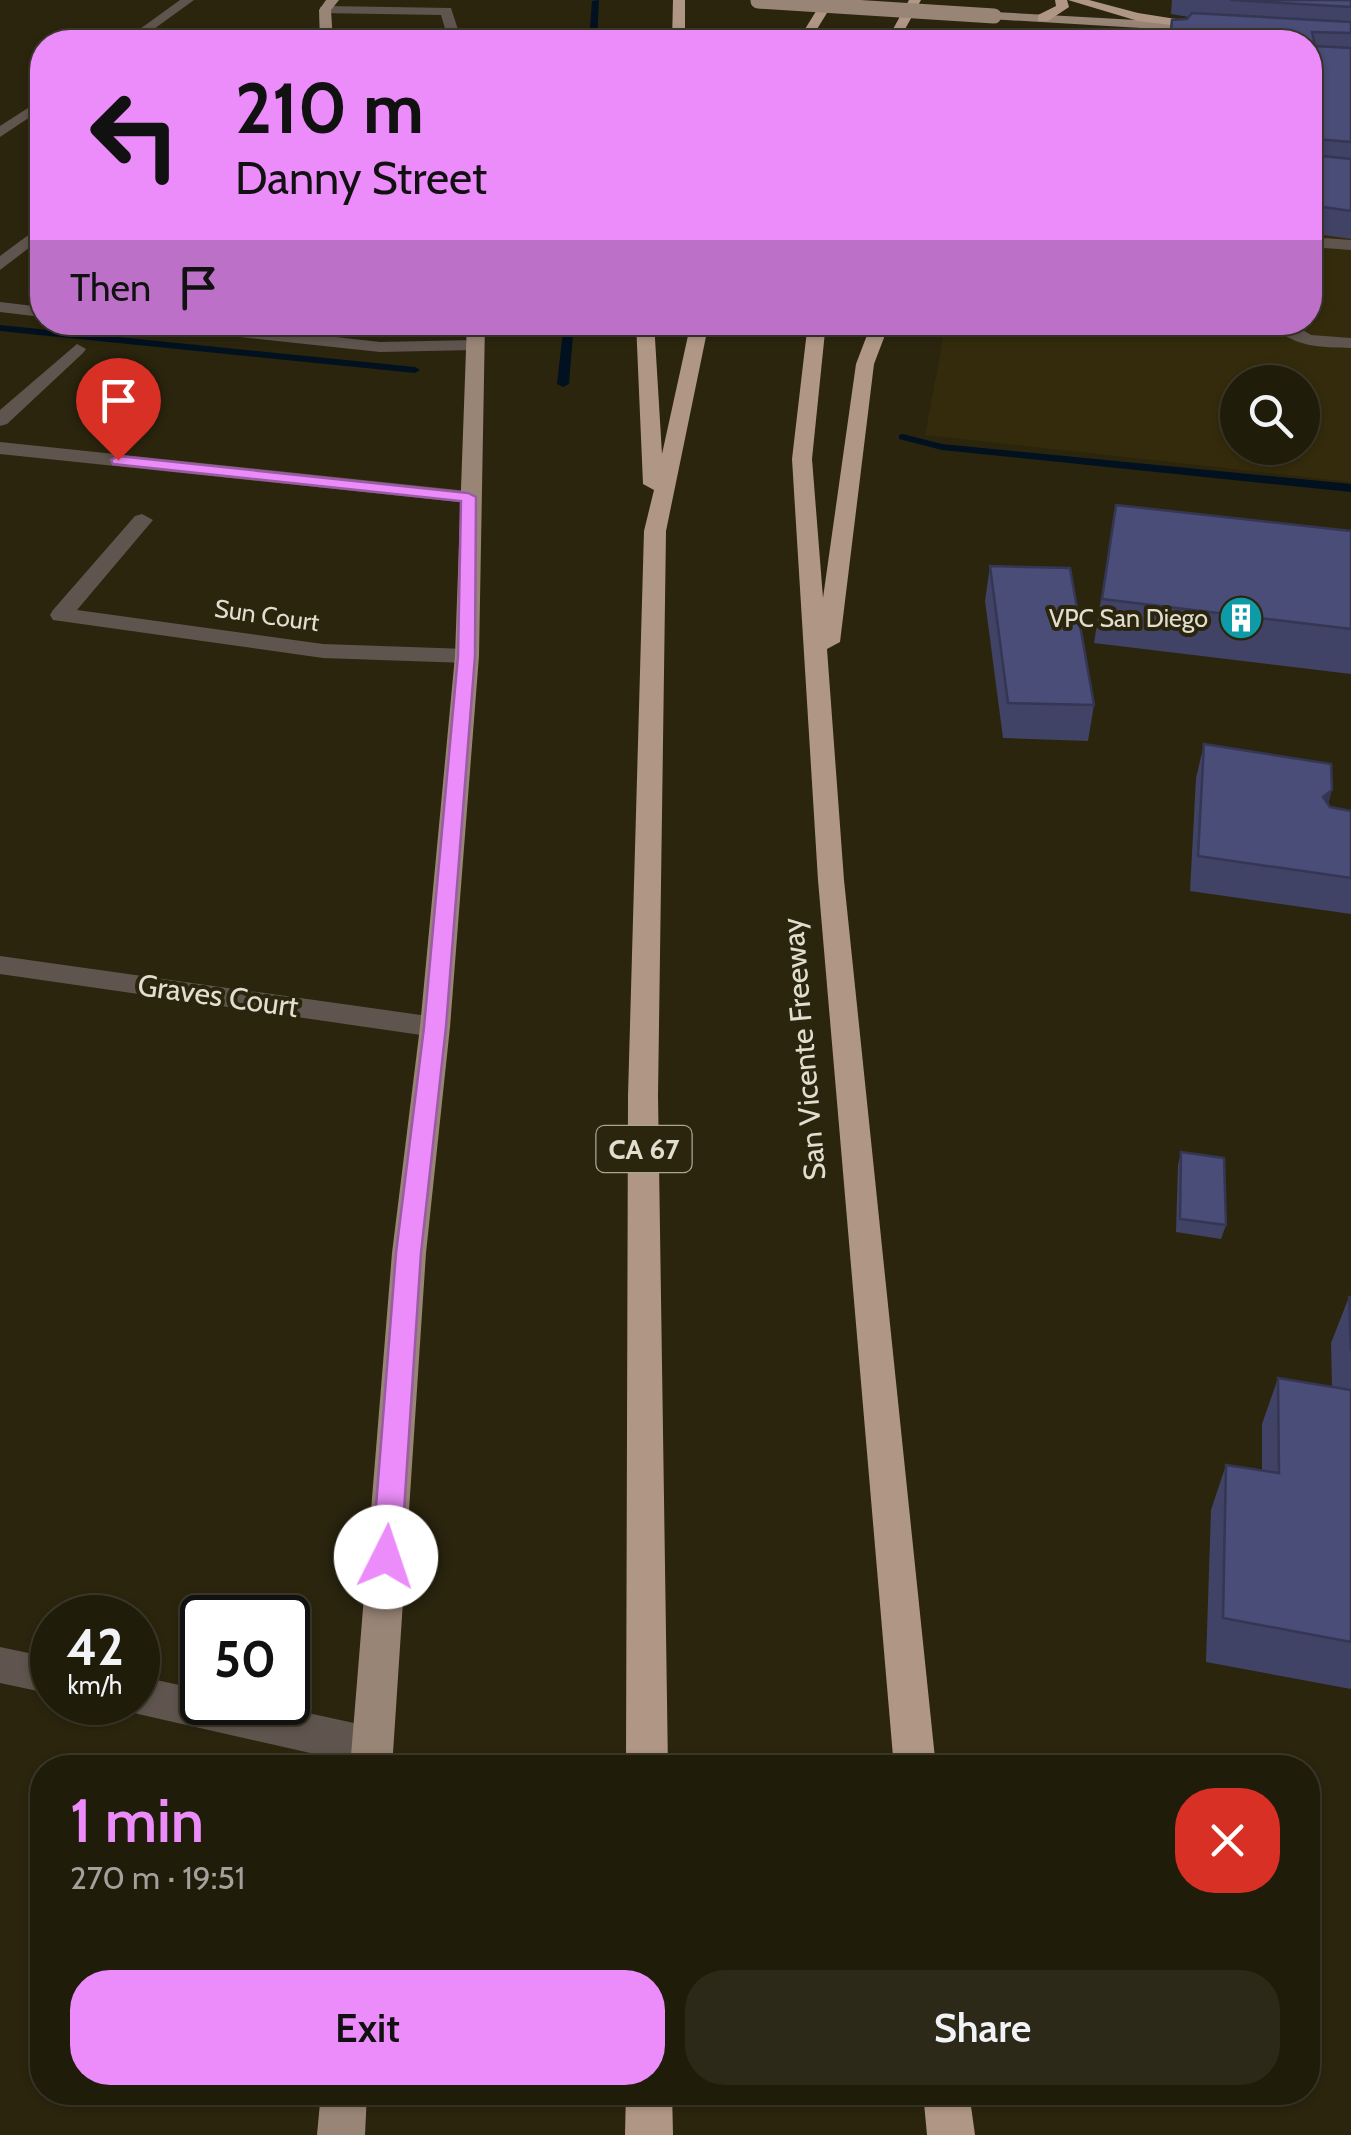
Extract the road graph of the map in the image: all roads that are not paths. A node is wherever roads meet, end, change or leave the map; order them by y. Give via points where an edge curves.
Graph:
1 (188, 0) edge
2 (679, 0) edge
3 (748, 0) edge
4 (829, 0) edge
5 (914, 0) edge
6 (1061, 0) edge
7 (1074, 0) edge
8 (758, 1) edge
9 (329, 5) edge
10 (1043, 18) junction
11 (1118, 23) junction
12 (145, 30) edge
13 (328, 30) edge
14 (452, 30) edge
15 (679, 30) edge
16 (810, 30) edge
17 (898, 30) edge
18 (1115, 30) edge
19 (1233, 30) joint
20 (30, 112) edge
21 (0, 133) edge
22 (30, 240) edge
23 (1322, 243) edge
24 (1351, 245) edge
25 (0, 265) edge
26 (0, 307) edge
27 (30, 311) edge
28 (269, 335) edge
29 (468, 335) edge
30 (475, 335) edge
31 (646, 335) edge
32 (697, 335) edge
33 (816, 335) edge
34 (876, 335) edge
35 (1294, 335) edge
36 (1351, 342) edge
37 (77, 349) dead end
38 (0, 420) edge
39 (0, 448) edge
40 (468, 497) junction
41 (142, 520) dead end
42 (656, 531) junction
43 (466, 656) junction
44 (820, 704) junction
45 (0, 965) edge
46 (435, 1027) junction
47 (0, 1665) edge
48 (30, 1671) edge
49 (160, 1701) edge
50 (364, 1755) edge
51 (372, 1755) edge
52 (647, 1755) edge
53 (915, 1755) edge
54 (343, 2105) edge
55 (649, 2105) edge
56 (947, 2105) edge
57 (341, 2135) edge
58 (649, 2135) edge
59 (950, 2135) edge

1 - 12 street
2 - 15 highway
3 - 8 main road
4 - 16 highway
5 - 17 highway
6 - 10 highway via 1063,7
7 - 19 highway
8 - 10 main road, bridge
9 - 13 main road
9 - 14 street via 446,11
10 - 11 main road
11 - 18 highway
11 - 19 main road
20 - 21 street
22 - 25 street
23 - 24 street
26 - 27 street
28 - 29 street via 380,347
30 - 40 main road
31 - 42 highway
32 - 42 highway, CA 67
33 - 44 highway, San Vicente Freeway via 802,459
34 - 44 highway via 865,364
35 - 36 street
37 - 38 street
39 - 40 street
40 - 43 main road
41 - 43 street, Sun Court via 60,615 323,651
42 - 52 highway, CA 67 via 643,1096
43 - 46 main road
44 - 53 highway, San Vicente Freeway
45 - 46 street, Graves Court
46 - 51 main road via 409,1253
47 - 48 street
49 - 50 street
54 - 57 main road
55 - 58 highway
56 - 59 highway

